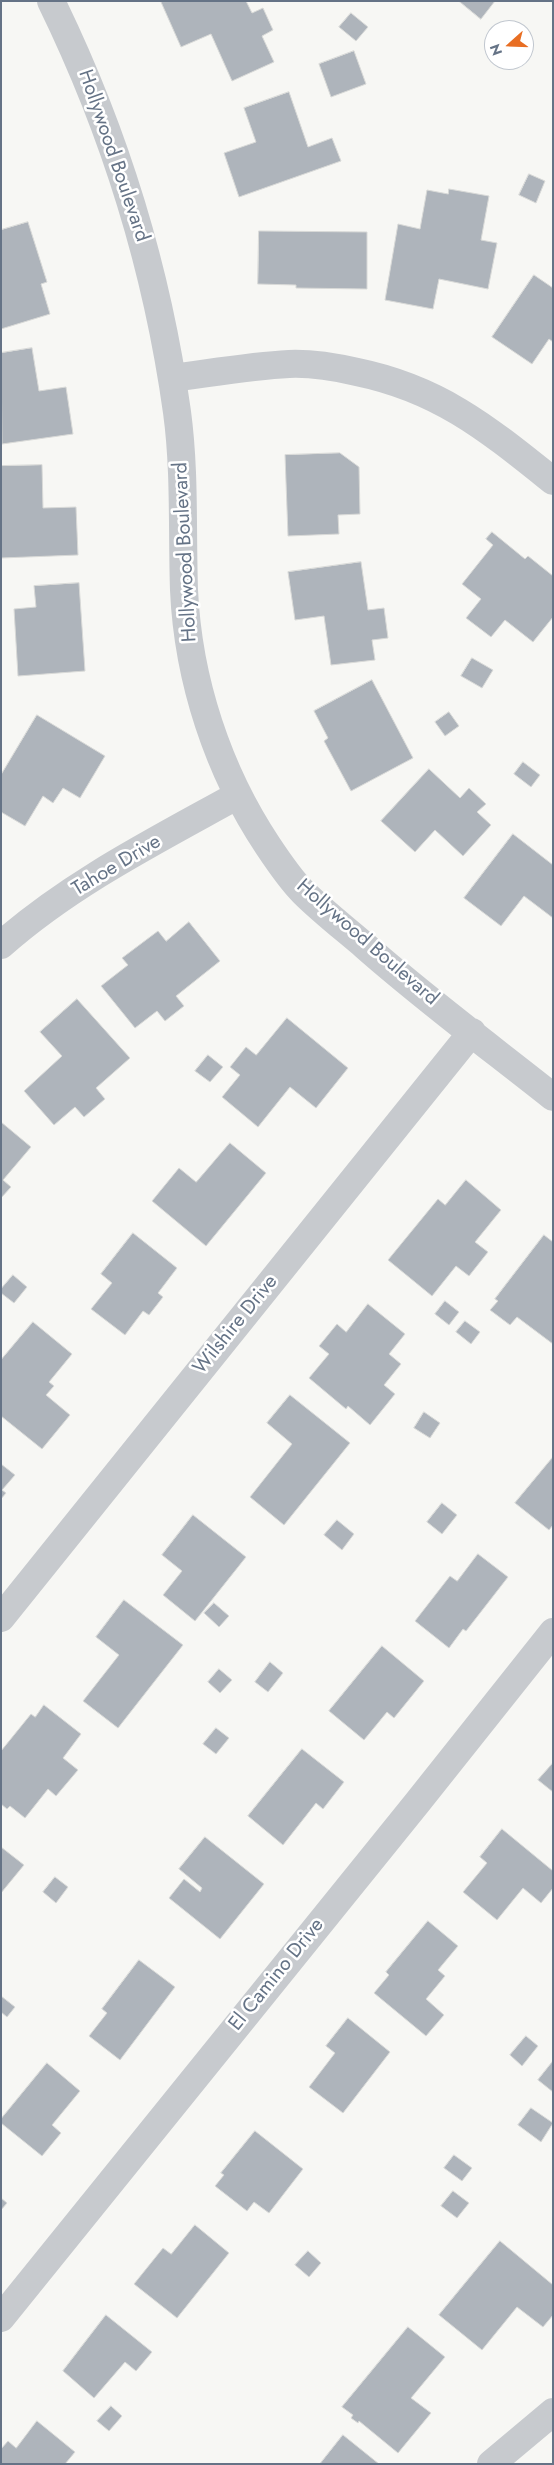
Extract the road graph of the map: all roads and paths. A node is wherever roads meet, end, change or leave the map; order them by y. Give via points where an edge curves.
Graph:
1 (51, 1) edge
2 (172, 378) junction
3 (553, 481) edge
4 (238, 796) junction
5 (1, 945) edge
6 (472, 1032) junction
7 (553, 1097) edge
8 (1, 1618) edge
9 (553, 1632) edge
10 (1, 2318) edge
11 (553, 2412) edge
12 (491, 2464) edge

1 - 2 street, Hollywood Boulevard via 101,111 123,172 155,288
2 - 3 street via 290,364 333,366 389,378 415,388 486,427
2 - 4 street, Hollywood Boulevard via 183,476 184,592 190,645 208,721
4 - 5 street, Tahoe Drive via 134,853 31,919
4 - 6 street, Hollywood Boulevard via 268,846 301,890 401,977
6 - 7 street, Hollywood Boulevard
6 - 8 street, Wilshire Drive
9 - 10 street, El Camino Drive
11 - 12 street

